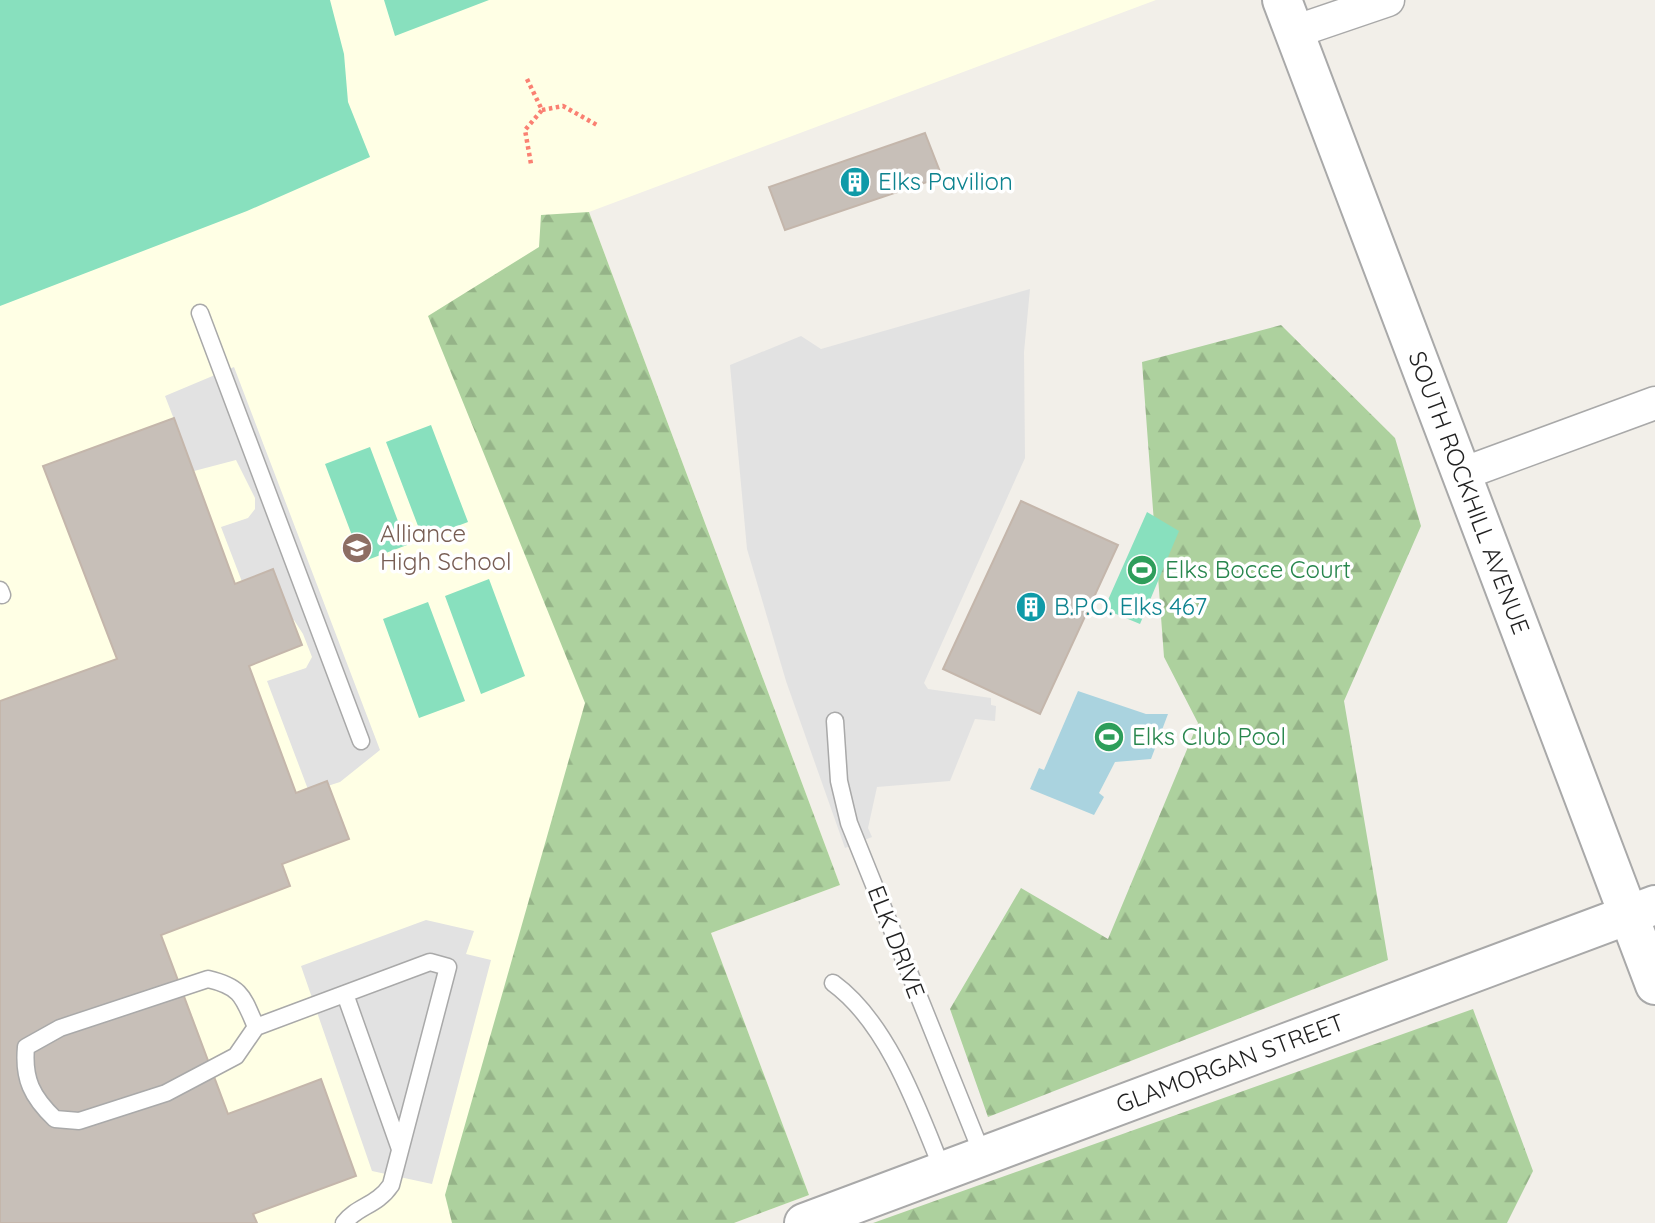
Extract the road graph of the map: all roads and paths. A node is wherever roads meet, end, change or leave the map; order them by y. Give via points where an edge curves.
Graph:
1 (1388, 0) edge
2 (1288, 16) edge
3 (527, 79) dead end
4 (542, 110) junction
5 (597, 125) dead end
6 (531, 163) dead end
7 (200, 313) dead end
8 (1655, 403) edge
9 (1462, 474) junction
10 (835, 721) dead end
11 (361, 741) dead end
12 (1642, 910) edge
13 (833, 983) dead end
14 (1655, 985) edge
15 (345, 994) junction
16 (256, 1027) junction
17 (400, 1149) junction
18 (983, 1156) junction
19 (943, 1171) junction
20 (344, 1223) edge
21 (804, 1223) edge

1 - 2 street
2 - 9 street, SOUTH ROCKHILL AVENUE
3 - 4 path
4 - 5 path via 563,106
4 - 6 path via 525,130
7 - 11 lane
8 - 9 street
9 - 12 street, SOUTH ROCKHILL AVENUE
10 - 18 lane, ELK DRIVE via 839,782 849,822
12 - 14 street, SOUTH ROCKHILL AVENUE
12 - 18 street, GLAMORGAN STREET
13 - 19 lane via 852,996 879,1034
15 - 16 lane
15 - 17 lane
15 - 17 lane via 430,962 448,967
16 - 16 lane via 236,1056 166,1093 79,1121 55,1119 38,1102 24,1070 26,1047 60,1028 208,979 230,984 242,994
17 - 20 lane via 391,1185 382,1199
18 - 19 street, GLAMORGAN STREET
19 - 21 street, GLAMORGAN STREET

